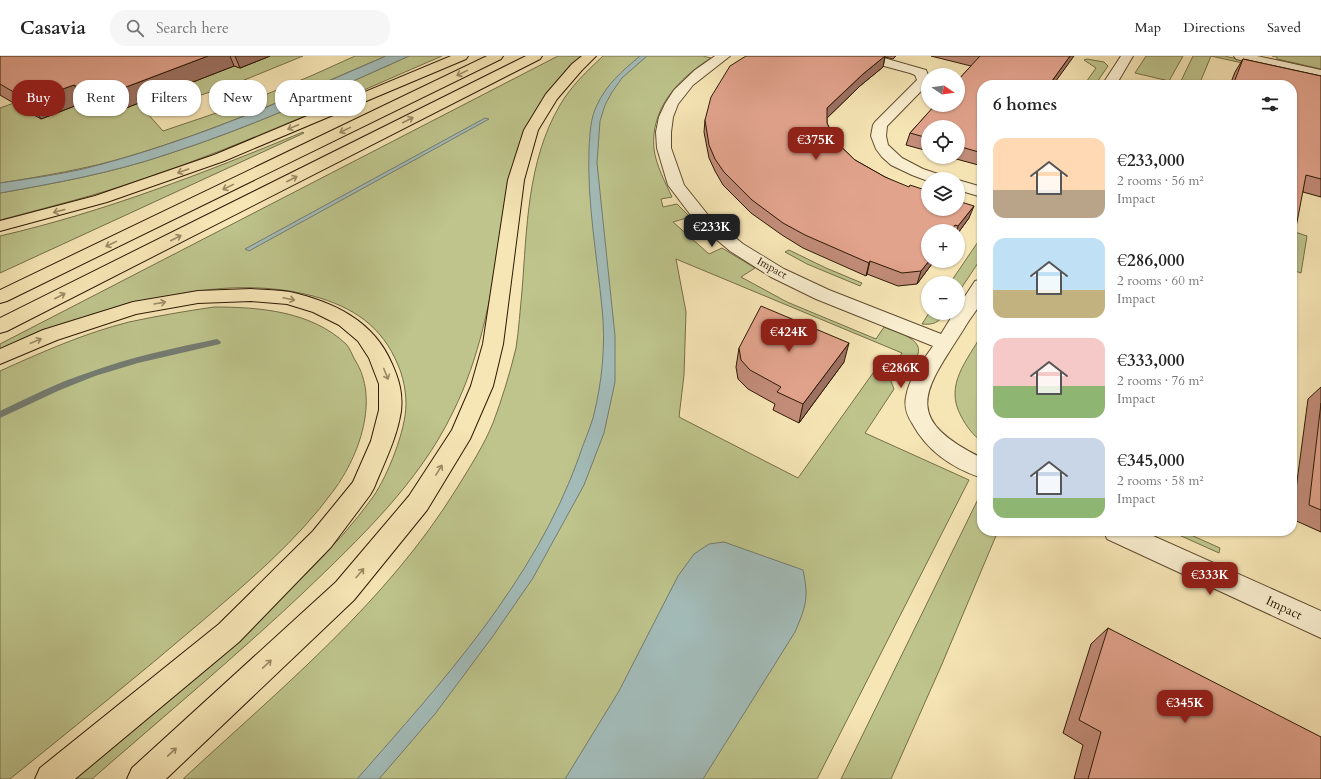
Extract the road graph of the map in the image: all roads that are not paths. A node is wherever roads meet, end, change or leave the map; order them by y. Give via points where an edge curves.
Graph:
1 (462, 56) edge
2 (497, 56) edge
3 (536, 56) edge
4 (590, 56) edge
5 (724, 56) edge
6 (862, 56) edge
7 (1127, 56) edge
8 (1240, 56) edge
9 (1321, 74) edge
10 (1112, 80) edge
11 (921, 174) edge
12 (965, 187) edge
13 (977, 191) edge
14 (0, 226) edge
15 (977, 293) edge
16 (0, 297) edge
17 (0, 326) edge
18 (945, 343) junction
19 (0, 357) edge
20 (977, 466) edge
21 (1127, 536) edge
22 (1321, 626) edge
23 (51, 779) edge
24 (143, 779) edge

1 -> 14 highway via 219,158 101,199
2 -> 16 highway
17 -> 3 highway
24 -> 4 highway via 345,591 418,503 462,433 482,386 493,344 516,180 532,130 551,96
5 - 18 street, Impact via 690,80 675,99 664,128 665,155 669,172 686,201 727,241 769,268 818,292
6 - 11 street via 915,70 924,77 922,83 880,125 877,132 885,152 894,160
7 - 10 street
8 - 9 street
12 - 13 street
15 - 18 street
18 - 20 street via 922,379 916,398 917,413 926,431 940,445
19 -> 23 highway via 50,335 134,308 198,297 251,295 289,298 346,320 365,336 379,357 390,384 390,410 382,441 362,488 322,539 229,633
21 - 22 street, Impact

